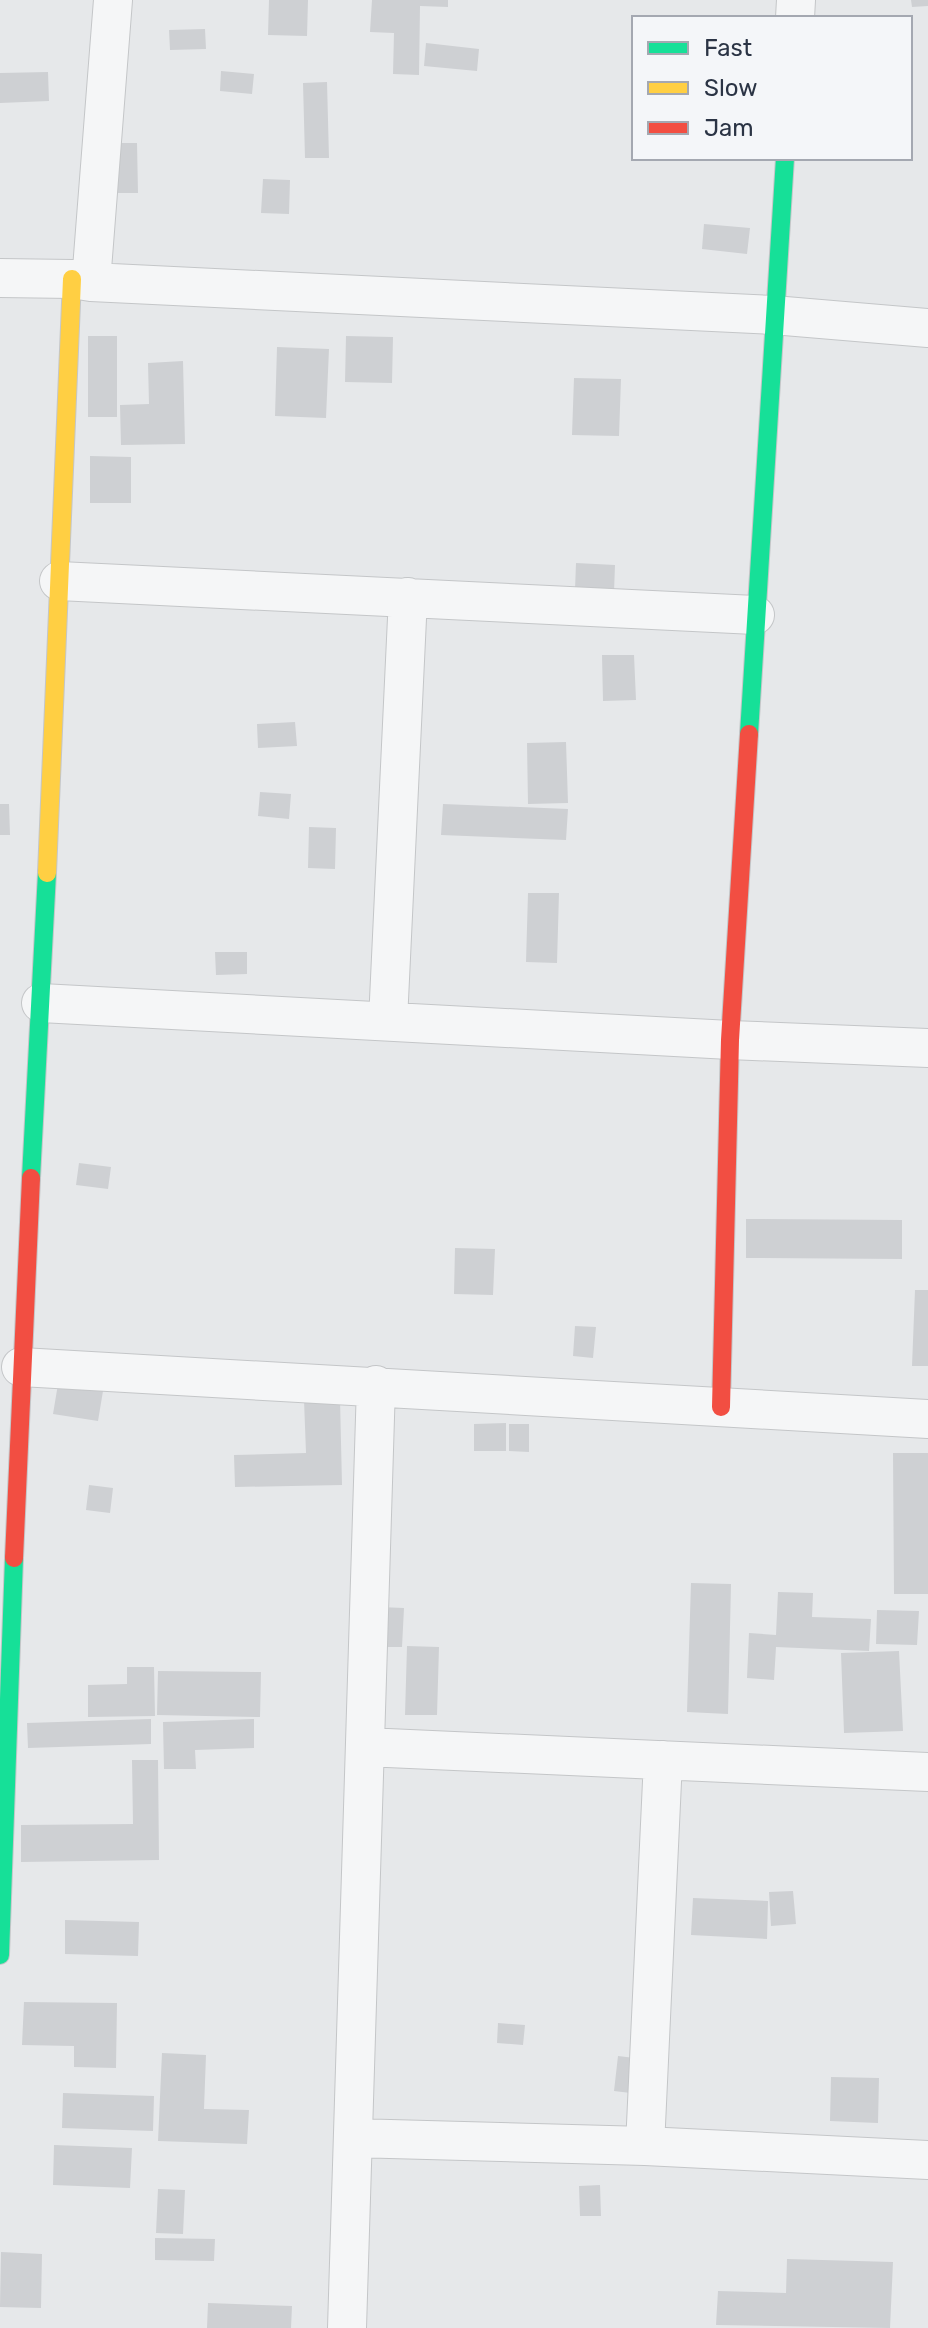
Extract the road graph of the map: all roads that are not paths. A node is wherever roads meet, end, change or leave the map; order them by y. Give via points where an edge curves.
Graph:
1 (113, 0) edge
2 (785, 160) edge
3 (0, 278) edge
4 (81, 280) junction
5 (773, 315) junction
6 (928, 328) edge
7 (59, 581) junction
8 (408, 597) junction
9 (755, 615) junction
10 (41, 1003) junction
11 (388, 1021) junction
12 (730, 1040) junction
13 (928, 1048) edge
14 (21, 1367) junction
15 (376, 1385) junction
16 (721, 1407) junction
17 (928, 1419) edge
18 (365, 1747) junction
19 (663, 1760) junction
20 (928, 1772) edge
21 (0, 1955) edge
22 (353, 2138) junction
23 (645, 2146) junction
24 (928, 2160) edge
25 (347, 2328) edge

1 - 4 street
2 - 5 street
3 - 4 street
4 - 5 street
4 - 7 street
5 - 6 street
5 - 9 street
7 - 8 street
7 - 10 street
8 - 9 street
8 - 11 street
9 - 12 street
10 - 11 street
10 - 14 street
11 - 12 street
12 - 13 street
12 - 16 street
14 - 15 street
14 - 21 street
15 - 16 street
15 - 18 street
16 - 17 street
18 - 19 street
18 - 22 street
19 - 20 street
19 - 23 street
22 - 23 street
22 - 25 street
23 - 24 street

